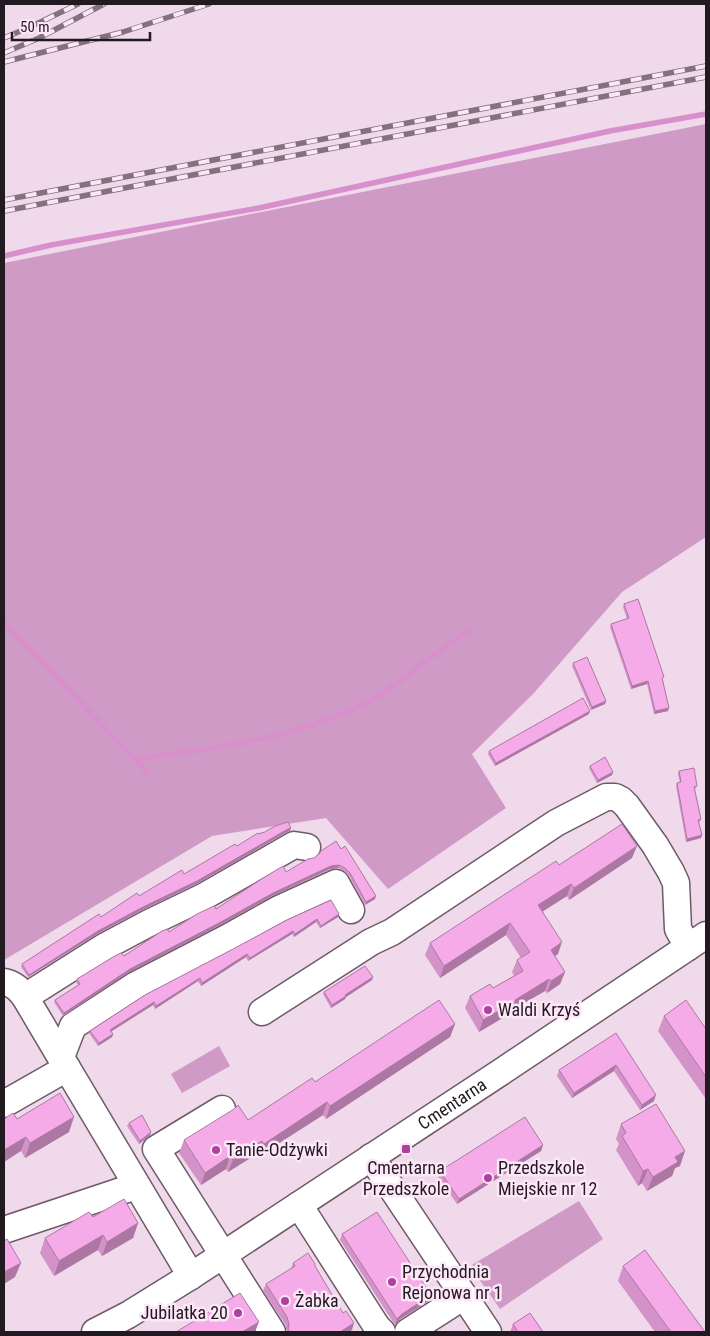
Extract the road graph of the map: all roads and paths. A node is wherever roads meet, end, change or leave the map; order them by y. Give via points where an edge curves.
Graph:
1 (322, 865) junction
2 (351, 910) dead end
3 (697, 941) edge
4 (4, 982) edge
5 (26, 997) junction
6 (262, 1012) dead end
7 (64, 1063) junction
8 (4, 1104) edge
9 (222, 1109) dead end
10 (371, 1157) junction
11 (136, 1186) junction
12 (299, 1205) junction
13 (4, 1230) edge
14 (223, 1254) junction
15 (190, 1276) junction
16 (464, 1296) junction
17 (133, 1324) edge
18 (95, 1332) edge
19 (272, 1332) edge
20 (382, 1332) edge
21 (408, 1332) edge
22 (488, 1332) edge

1 - 2 street
1 - 5 street via 294,845 104,947
1 - 7 street via 279,909 136,985 73,1026
3 - 6 street via 678,929 676,883 655,845 621,800 606,797 556,822 392,932
3 - 10 street, Cmentarna
4 - 5 street via 19,988
5 - 7 street
7 - 8 street
7 - 11 street
9 - 14 street via 156,1149
10 - 12 street, Cmentarna
10 - 16 street
11 - 13 street
11 - 15 street
12 - 14 street, Cmentarna
12 - 20 street
14 - 15 street, Cmentarna
14 - 19 street
15 - 17 street, Cmentarna
16 - 21 street
16 - 22 street
17 - 18 street, Cmentarna

